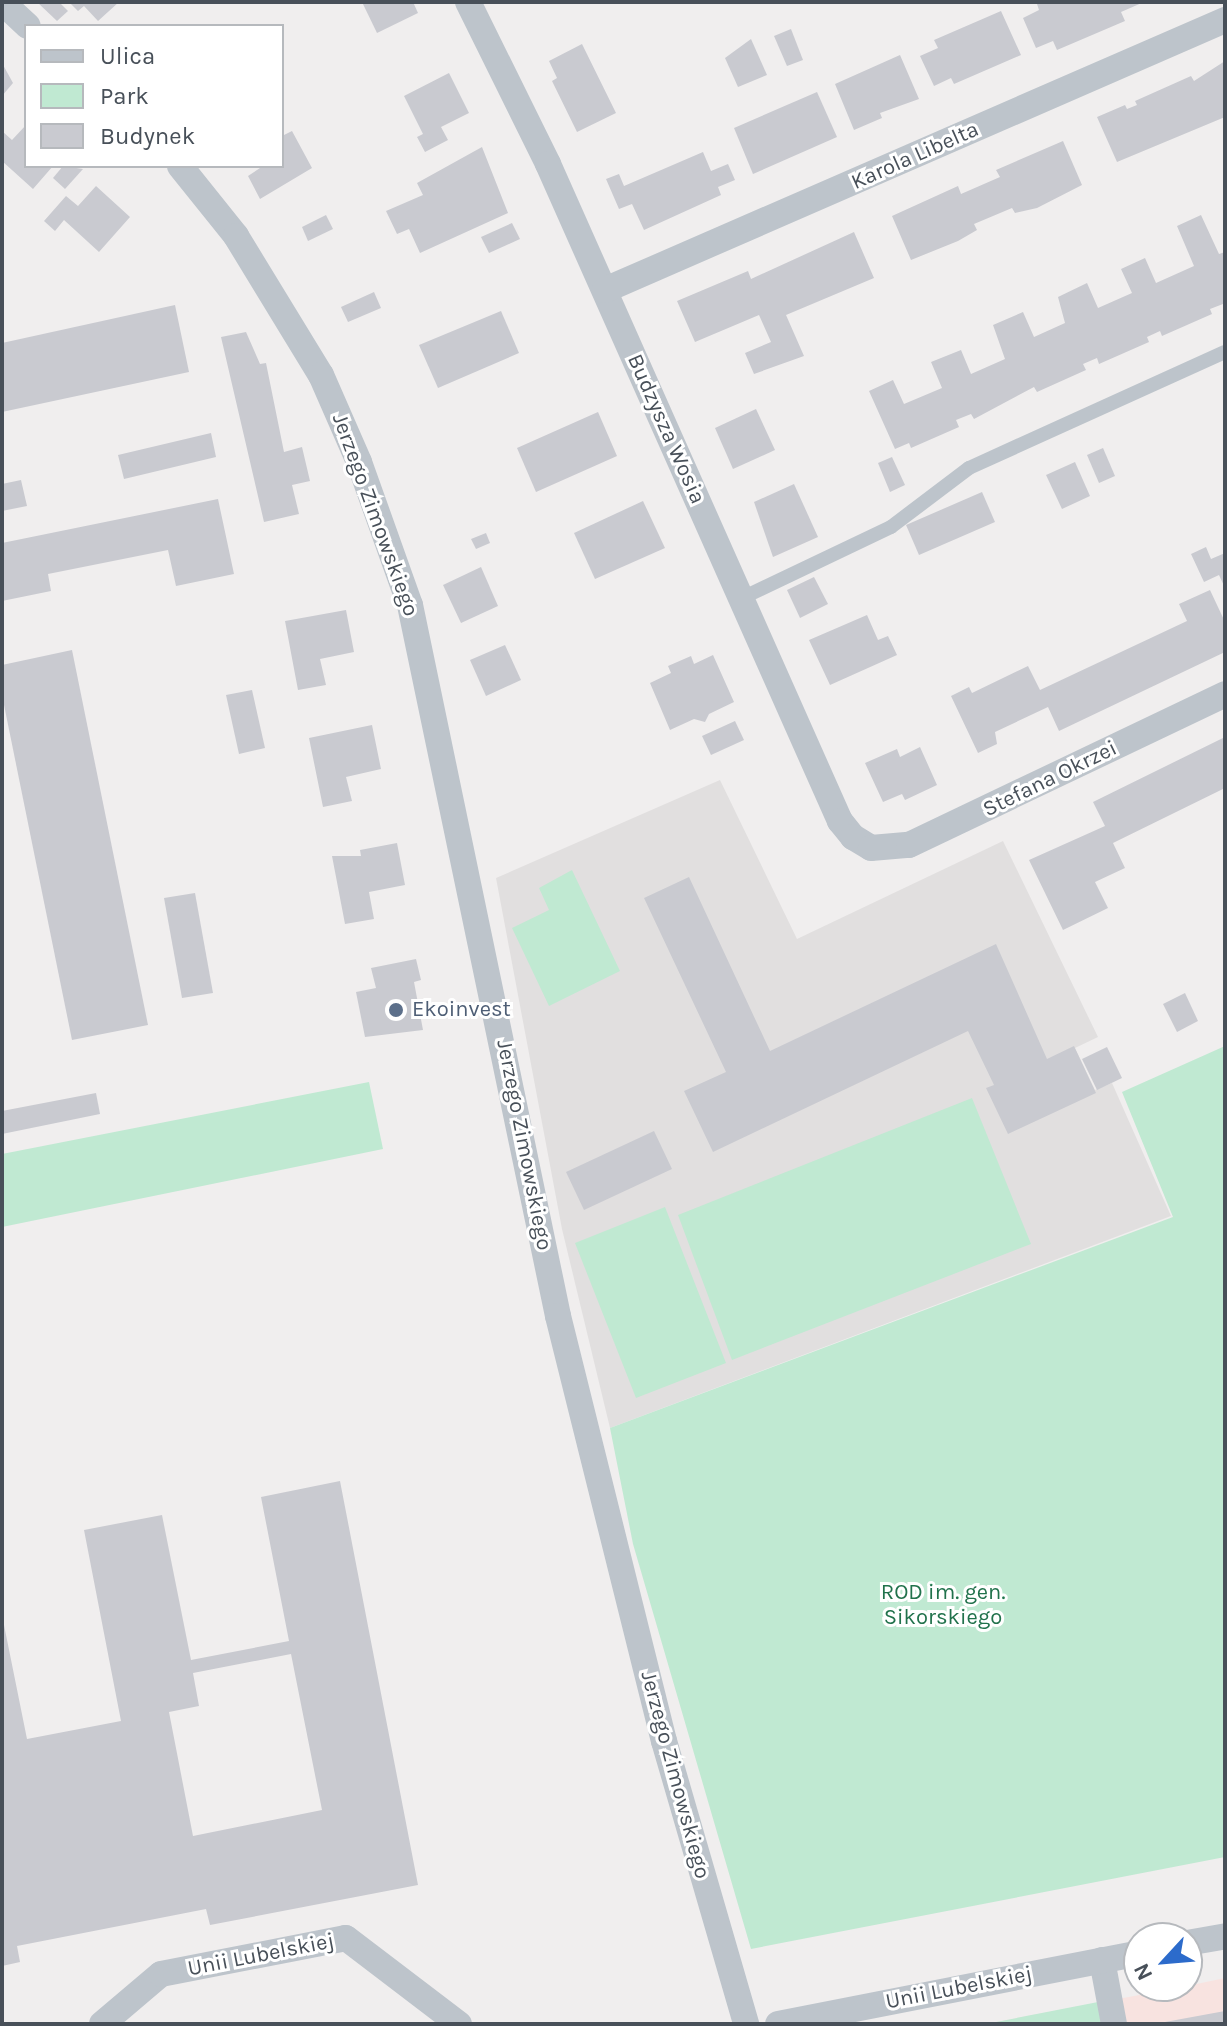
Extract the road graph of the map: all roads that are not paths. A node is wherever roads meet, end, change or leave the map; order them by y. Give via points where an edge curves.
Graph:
1 (2, 2) edge
2 (468, 2) edge
3 (1225, 20) edge
4 (26, 24) edge
5 (182, 168) edge
6 (605, 290) junction
7 (1225, 352) edge
8 (742, 598) junction
9 (1225, 694) edge
10 (871, 848) joint
11 (1225, 1936) edge
12 (1203, 1940) edge
13 (1123, 1956) edge
14 (1102, 1960) junction
15 (102, 2024) edge
16 (459, 2024) edge
17 (746, 2024) edge
18 (778, 2024) edge
19 (1114, 2024) edge

1 - 4 street
2 - 6 street, Budzysza Wosia
3 - 6 street, Karola Libelta
5 - 17 street, Jerzego Zimowskiego via 236,236 321,375 359,462 410,605 558,1316 664,1741
6 - 8 street, Budzysza Wosia
7 - 8 lane via 969,468 891,527
8 - 10 street, Budzysza Wosia via 840,821
9 - 10 street, Stefana Okrzei via 928,838 891,849
11 - 12 street
13 - 14 street, Unii Lubelskiej
14 - 18 street, Unii Lubelskiej
14 - 19 street
15 - 16 street, Unii Lubelskiej via 161,1974 346,1938

